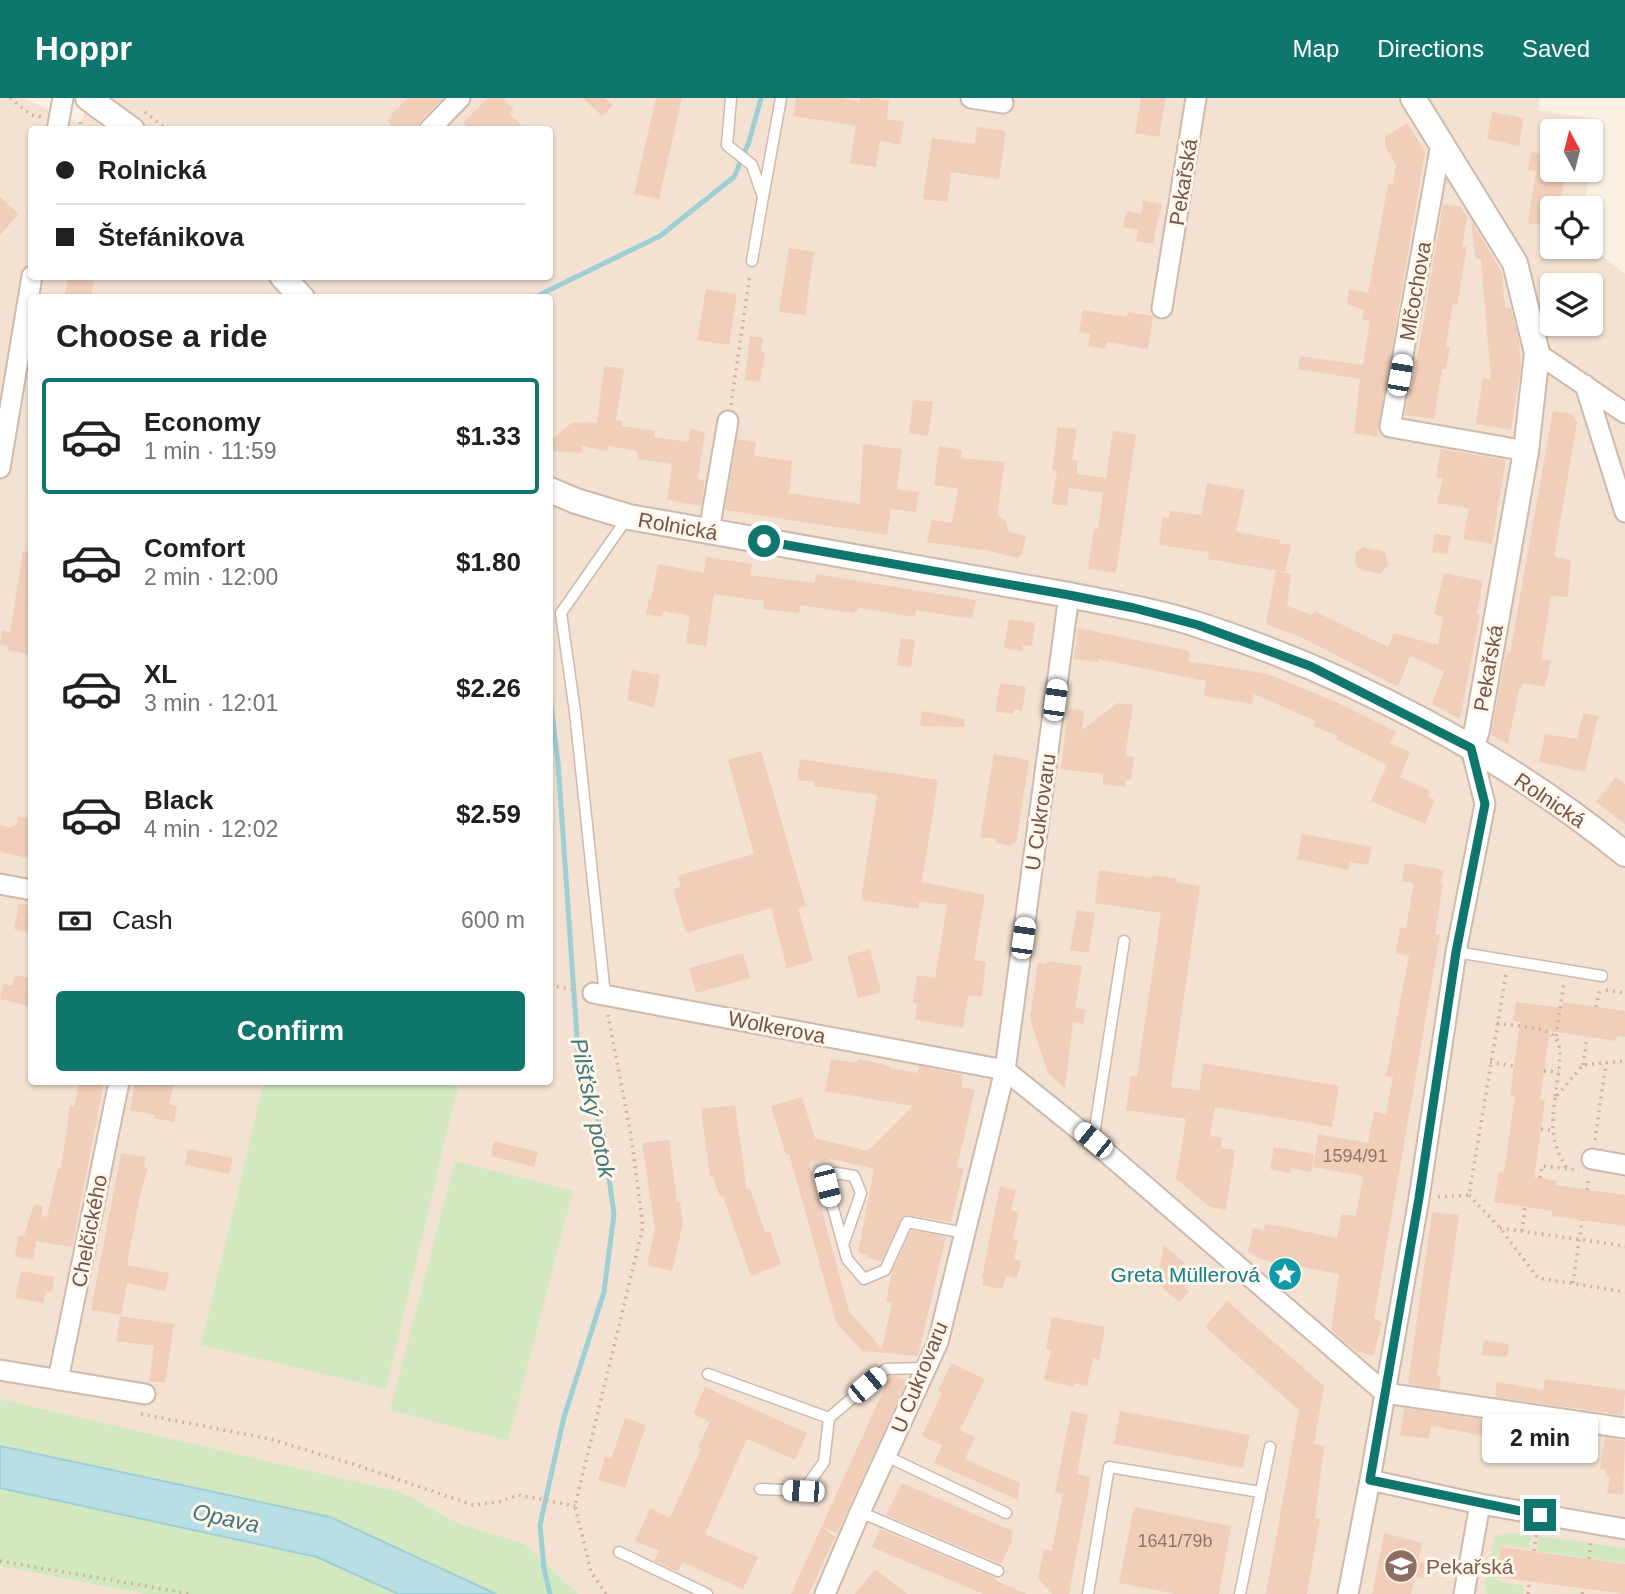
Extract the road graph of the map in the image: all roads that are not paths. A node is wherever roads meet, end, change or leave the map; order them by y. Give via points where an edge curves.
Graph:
1 (62, 98) edge
2 (88, 98) edge
3 (460, 98) edge
4 (731, 98) edge
5 (782, 98) edge
6 (971, 98) edge
7 (1196, 98) edge
8 (1413, 98) edge
9 (1003, 103) dead end
10 (58, 126) edge
11 (126, 126) edge
12 (433, 126) edge
13 (1441, 144) junction
14 (763, 197) junction
15 (752, 261) road end
16 (286, 280) edge
17 (298, 294) edge
18 (28, 300) edge
19 (1162, 308) dead end
20 (1537, 353) junction
21 (1585, 385) junction
22 (1625, 413) edge
23 (728, 421) road end
24 (1526, 451) junction
25 (0, 468) edge
26 (553, 491) edge
27 (1625, 512) edge
28 (629, 517) junction
29 (709, 531) junction
30 (1069, 595) junction
31 (1471, 748) junction
32 (1625, 854) edge
33 (0, 884) edge
34 (28, 889) edge
35 (1124, 941) dead end
36 (1456, 952) junction
37 (1602, 976) road end
38 (599, 994) joint
39 (1005, 1070) junction
40 (118, 1085) edge
41 (1093, 1140) junction
42 (1592, 1159) road end
43 (1625, 1165) edge
44 (965, 1233) junction
45 (843, 1245) junction
46 (926, 1368) junction
47 (0, 1370) edge
48 (708, 1374) dead end
49 (58, 1380) junction
50 (1385, 1393) junction
51 (145, 1394) dead end
52 (829, 1418) junction
53 (1625, 1428) edge
54 (1270, 1447) dead end
55 (886, 1456) junction
56 (1370, 1480) junction
57 (760, 1489) dead end
58 (1260, 1492) junction
59 (1480, 1504) junction
60 (860, 1512) junction
61 (1006, 1513) dead end
62 (1625, 1530) edge
63 (619, 1552) dead end
64 (998, 1571) dead end
65 (707, 1594) edge
66 (825, 1594) edge
67 (1090, 1594) edge
68 (1240, 1594) edge
69 (1348, 1594) edge
70 (1464, 1594) edge

1 - 10 street
2 - 11 street
3 - 12 street
4 - 14 lane via 727,145 752,165
5 - 14 lane
6 - 9 street
7 - 19 street, Pekařská
8 - 13 street, Pekařská
13 - 20 street, Pekařská via 1514,263
13 - 24 street, Mlčochova via 1391,427
14 - 15 lane
16 - 17 street
18 - 25 street
20 - 21 street
20 - 24 street, Pekařská
21 - 22 street
21 - 27 street
23 - 29 street
24 - 31 street, Pekařská
26 - 28 street, Rolnická
28 - 29 street, Rolnická
28 - 38 lane via 561,613 576,725
29 - 30 street, Rolnická
30 - 31 street, Rolnická via 1198,625 1310,666
30 - 39 street, U Cukrovaru
31 - 32 street, Rolnická via 1554,800
31 - 36 street, Pekařská via 1485,804
33 - 34 street
35 - 41 lane
36 - 37 lane
36 - 50 street, Pekařská
38 - 39 street, Wolkerova
39 - 41 street
39 - 44 street, U Cukrovaru
40 - 49 street, Chelčického
41 - 50 street
42 - 43 street
44 - 45 lane via 907,1222 885,1270 864,1279 847,1259
44 - 46 street, U Cukrovaru via 938,1342
45 - 45 lane via 827,1186 836,1173 854,1176 861,1193
46 - 52 lane via 886,1369
46 - 55 street, U Cukrovaru
47 - 49 street
48 - 52 lane
49 - 51 street
50 - 53 street
50 - 56 street, Pekařská
52 - 57 lane via 824,1462 803,1491
54 - 58 lane
55 - 60 street, U Cukrovaru
55 - 61 lane
56 - 59 street
56 - 69 street, Pekařská
58 - 67 lane via 1109,1467
58 - 68 lane
59 - 62 street
59 - 70 street
60 - 64 lane
60 - 66 street, U Cukrovaru
63 - 65 lane

